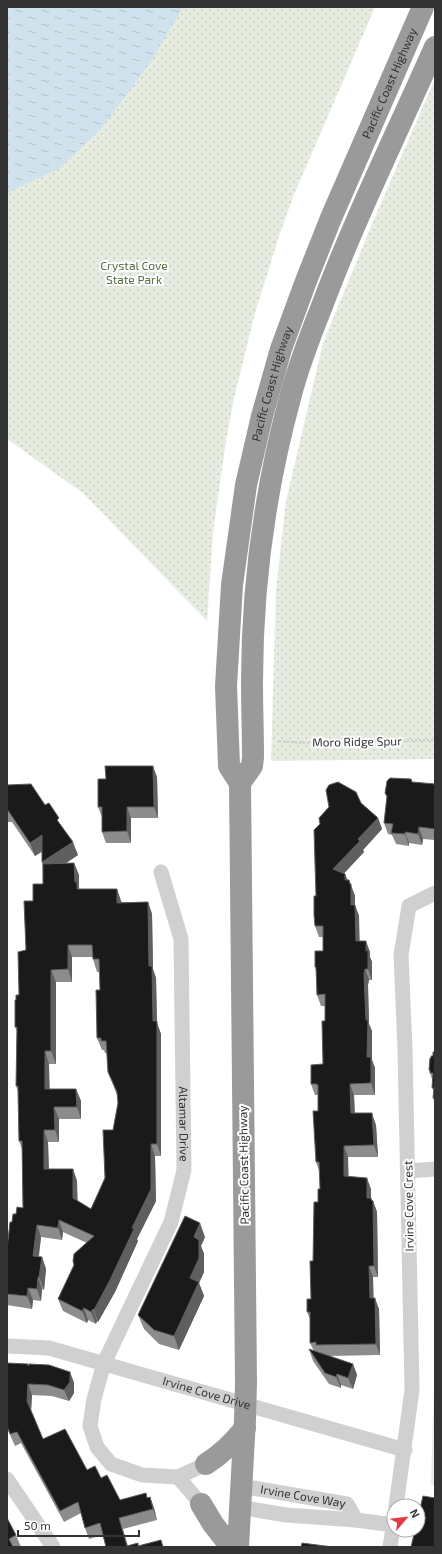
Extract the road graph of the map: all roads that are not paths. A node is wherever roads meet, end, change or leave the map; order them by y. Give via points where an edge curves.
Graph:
1 (423, 7) edge
2 (435, 47) edge
3 (240, 783) junction
4 (160, 872) dead end
5 (435, 893) edge
6 (435, 1169) edge
7 (408, 1171) junction
8 (7, 1346) edge
9 (104, 1363) junction
10 (245, 1424) junction
11 (405, 1450) junction
12 (206, 1464) joint
13 (178, 1477) junction
14 (7, 1479) edge
15 (240, 1496) junction
16 (397, 1498) edge
17 (201, 1504) joint
18 (356, 1520) junction
19 (386, 1524) edge
20 (53, 1547) edge
21 (231, 1547) edge
22 (238, 1547) edge

1 - 3 highway, Pacific Coast Highway via 331,218 281,348 262,416 246,485 232,585 226,686 229,766
2 - 3 highway, Pacific Coast Highway via 337,267 290,397 272,472 261,539 252,681 253,757 252,766
3 - 10 highway, Pacific Coast Highway, bridge
4 - 9 street, Altamar Drive via 181,939 184,1170 171,1222
5 - 7 street, Irvine Cove Crest via 409,906 401,955
6 - 7 street
7 - 11 street, Irvine Cove Crest via 412,1390
8 - 9 street, Irvine Cove Drive via 49,1348
9 - 11 street, Irvine Cove Drive
9 - 13 street via 90,1426 97,1447 111,1464 142,1475
10 - 12 highway via 231,1446
10 - 15 highway, Pacific Coast Highway
11 - 16 street, Irvine Cove Crest
12 - 13 street
13 - 17 street
14 - 20 street
15 - 18 street, Irvine Cove Way via 286,1515
15 - 18 street, Irvine Cove Way via 291,1495 347,1504
15 - 22 highway, Pacific Coast Highway
17 - 21 highway
18 - 19 street, Irvine Cove Way

